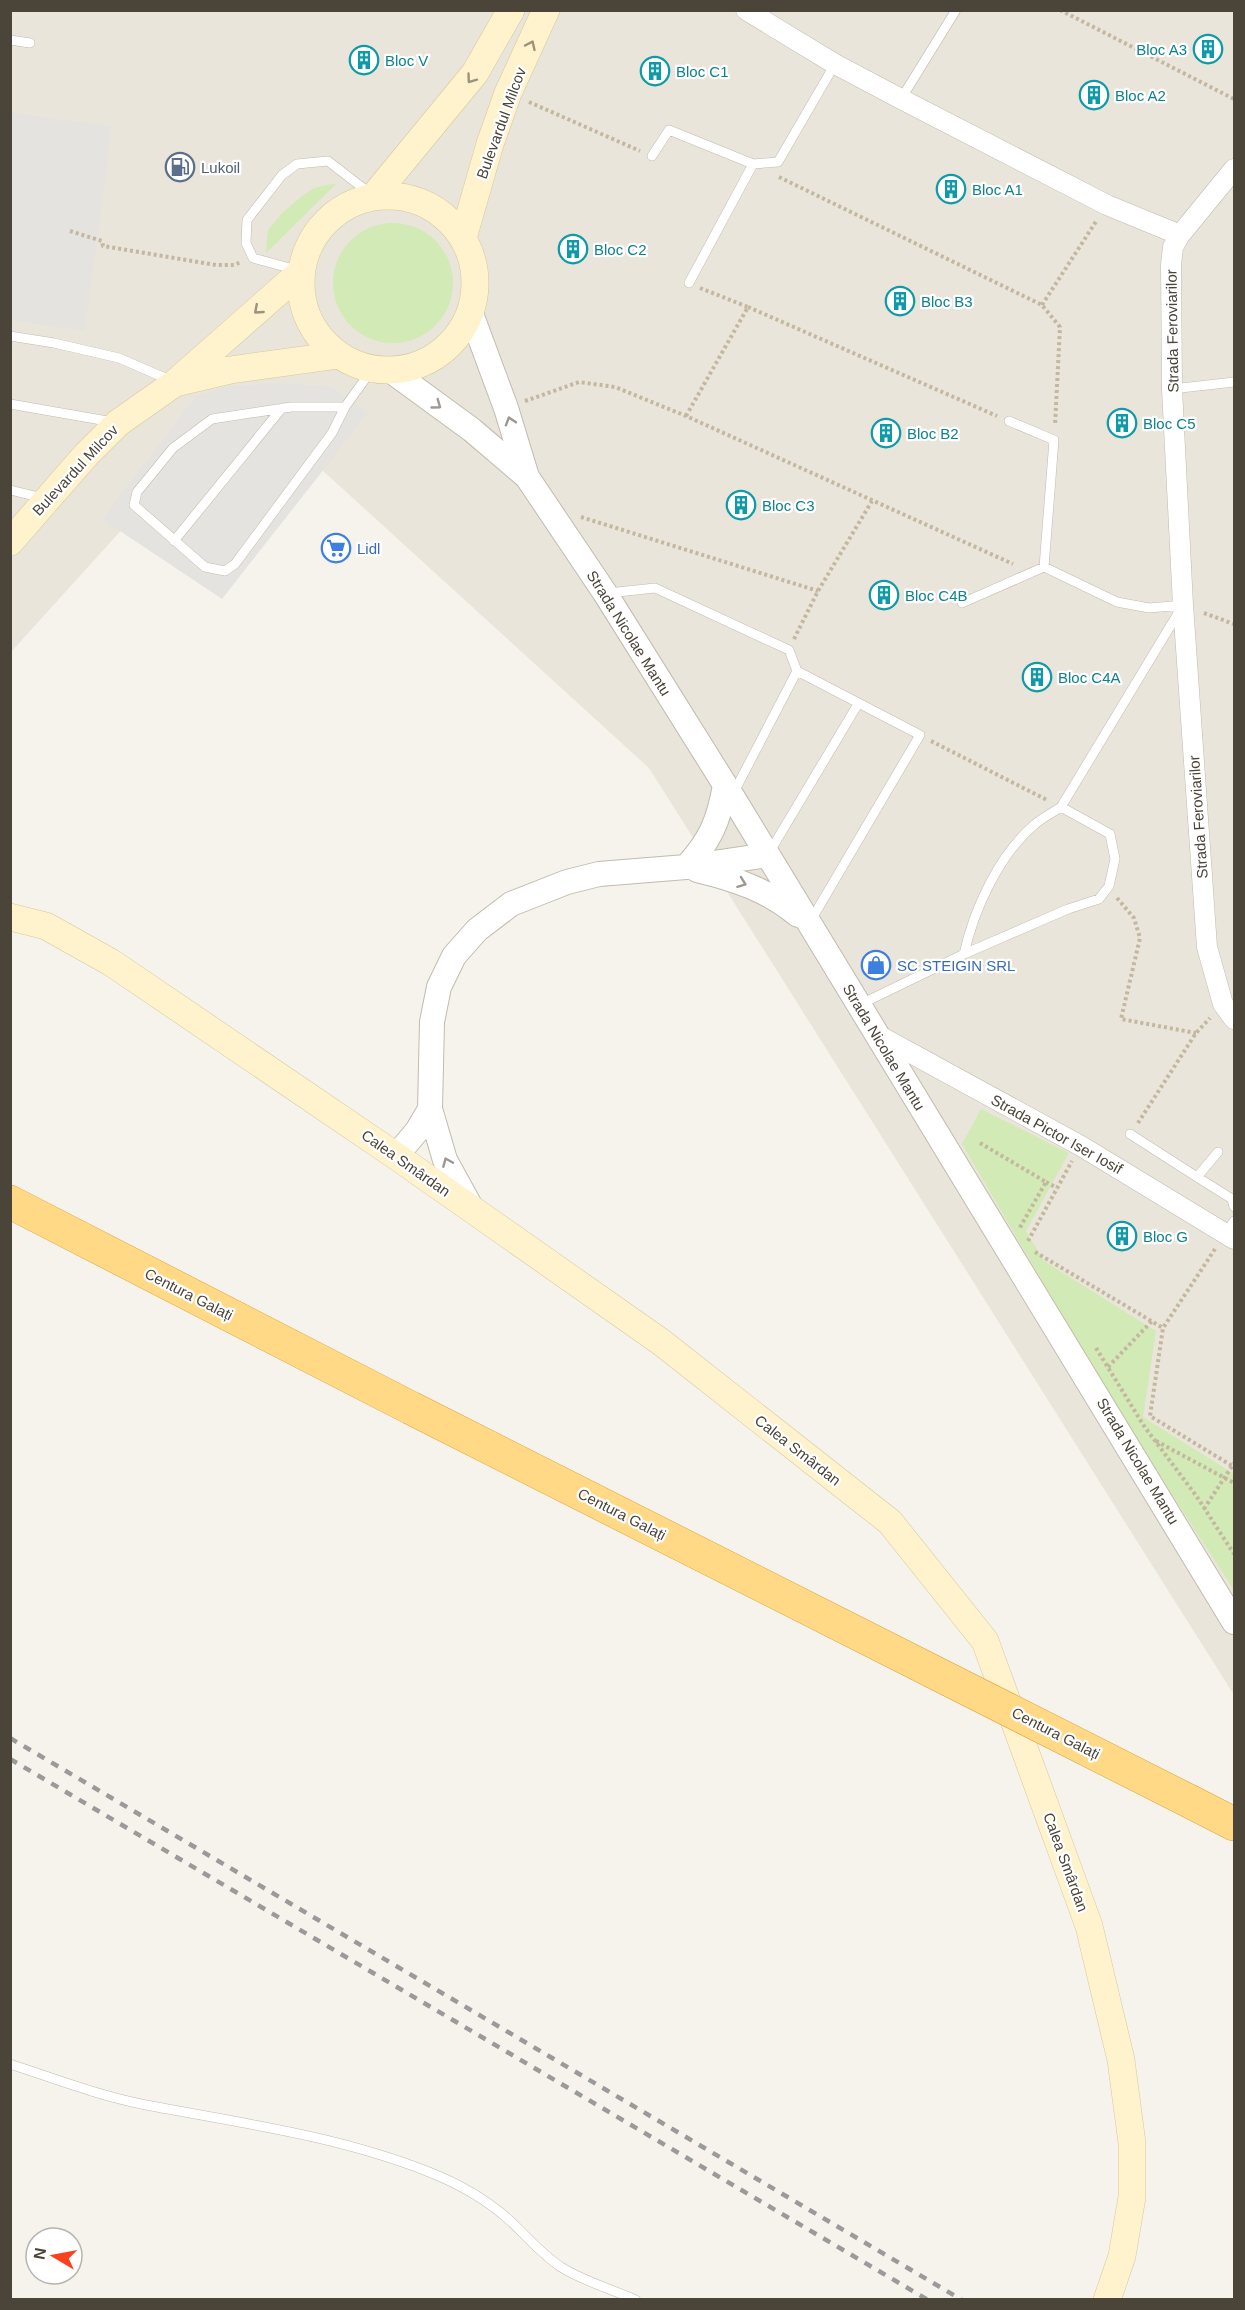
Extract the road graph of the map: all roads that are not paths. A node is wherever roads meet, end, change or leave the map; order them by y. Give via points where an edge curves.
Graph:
1 (511, 10) edge
2 (546, 10) edge
3 (746, 10) edge
4 (956, 10) edge
5 (10, 40) edge
6 (30, 43) dead end
7 (835, 64) junction
8 (901, 99) junction
9 (652, 156) road end
10 (753, 164) junction
11 (1234, 169) edge
12 (374, 196) junction
13 (1180, 236) junction
14 (463, 238) junction
15 (302, 271) junction
16 (689, 283) road end
17 (470, 312) junction
18 (10, 336) edge
19 (339, 355) junction
20 (381, 369) junction
21 (1234, 382) edge
22 (175, 383) junction
23 (1172, 389) junction
24 (10, 404) edge
25 (345, 407) junction
26 (282, 408) junction
27 (1009, 421) road end
28 (118, 423) junction
29 (527, 477) junction
30 (10, 490) edge
31 (47, 499) junction
32 (174, 541) junction
33 (10, 542) edge
34 (1044, 567) junction
35 (605, 593) junction
36 (962, 603) dead end
37 (1183, 605) junction
38 (797, 671) junction
39 (858, 704) junction
40 (728, 791) junction
41 (1061, 807) junction
42 (768, 855) junction
43 (686, 867) junction
44 (10, 917) edge
45 (809, 924) junction
46 (964, 954) junction
47 (859, 1005) junction
48 (1229, 1011) edge
49 (876, 1034) junction
50 (430, 1109) junction
51 (1130, 1134) road end
52 (1218, 1152) dead end
53 (396, 1156) junction
54 (1197, 1177) junction
55 (10, 1202) edge
56 (1234, 1207) edge
57 (473, 1210) junction
58 (1232, 1231) edge
59 (1234, 1622) edge
60 (1234, 1824) edge
61 (10, 2064) edge
62 (636, 2300) edge
63 (1107, 2300) edge

1 -> 12 main road via 475,73
14 -> 2 main road, Bulevardul Milcov via 508,93
3 - 7 street
4 - 8 lane
5 - 6 lane
7 - 8 street
7 - 10 lane via 778,162
8 - 13 street via 1107,205
9 - 10 lane via 669,130
10 - 16 lane
11 - 13 street
12 - 14 main road via 395,195 434,208
12 - 15 main road via 340,210 333,217 314,237
12 - 15 lane via 328,161 297,164 282,175 247,220 246,243 253,258
13 - 23 street, Strada Feroviarilor via 1173,248 1171,265
14 - 17 main road via 472,261 475,287
15 - 19 main road via 303,300 313,327
15 -> 22 main road, Bulevardul Milcov
17 - 20 main road via 452,341 439,353 407,368
29 -> 17 street, Strada Nicolae Mantu
18 - 22 lane via 119,358
19 - 20 main road
19 - 22 main road, Bulevardul Milcov via 230,370
20 - 25 lane
20 -> 29 street, Strada Nicolae Mantu via 472,430
21 - 23 lane
22 - 28 main road, Bulevardul Milcov
23 - 37 street, Strada Feroviarilor
24 - 28 lane
25 - 26 lane
25 - 32 lane via 332,434 234,564 225,571 205,567
26 - 32 lane
26 - 32 lane via 213,418 173,448 137,492 134,506
27 - 34 lane via 1054,440
28 - 31 main road, Bulevardul Milcov
29 - 35 street, Strada Nicolae Mantu
30 - 31 lane
31 - 33 main road, Bulevardul Milcov
34 - 36 lane
34 - 37 lane via 1117,602 1149,608
35 - 38 lane via 655,588 789,650
35 - 40 street, Strada Nicolae Mantu
37 - 41 lane
37 - 48 street, Strada Feroviarilor via 1207,947
38 - 39 lane
38 - 40 lane
39 - 42 lane
39 - 45 lane via 920,735
40 - 42 street, Strada Nicolae Mantu
40 - 43 street via 704,848
41 - 46 lane via 1035,823 1017,842 984,893
41 - 46 lane via 1110,834 1115,859 1109,886 1099,899
42 - 43 street
42 - 45 street, Strada Nicolae Mantu
43 -> 45 street via 762,890
43 - 50 street via 599,874 567,882 511,904 477,930 454,956 439,987 432,1022
44 - 53 main road, Calea Smârdan via 46,926 112,963
45 - 47 street, Strada Nicolae Mantu
46 - 47 lane
47 - 49 street, Strada Nicolae Mantu
49 - 58 street, Strada Pictor Iser Iosif
49 - 59 street, Strada Nicolae Mantu
50 - 53 street
57 -> 50 street via 445,1160
51 - 54 lane
52 - 54 lane
53 - 57 main road, Calea Smârdan
54 - 56 lane via 1232,1199
55 - 60 highway, Centura Galați, bridge
57 - 63 main road, Calea Smârdan via 661,1342 890,1522 985,1641 1089,1926 1121,2060 1132,2143 1132,2197 1122,2256
61 - 62 lane via 106,2096 341,2144 426,2171 489,2204 563,2268

